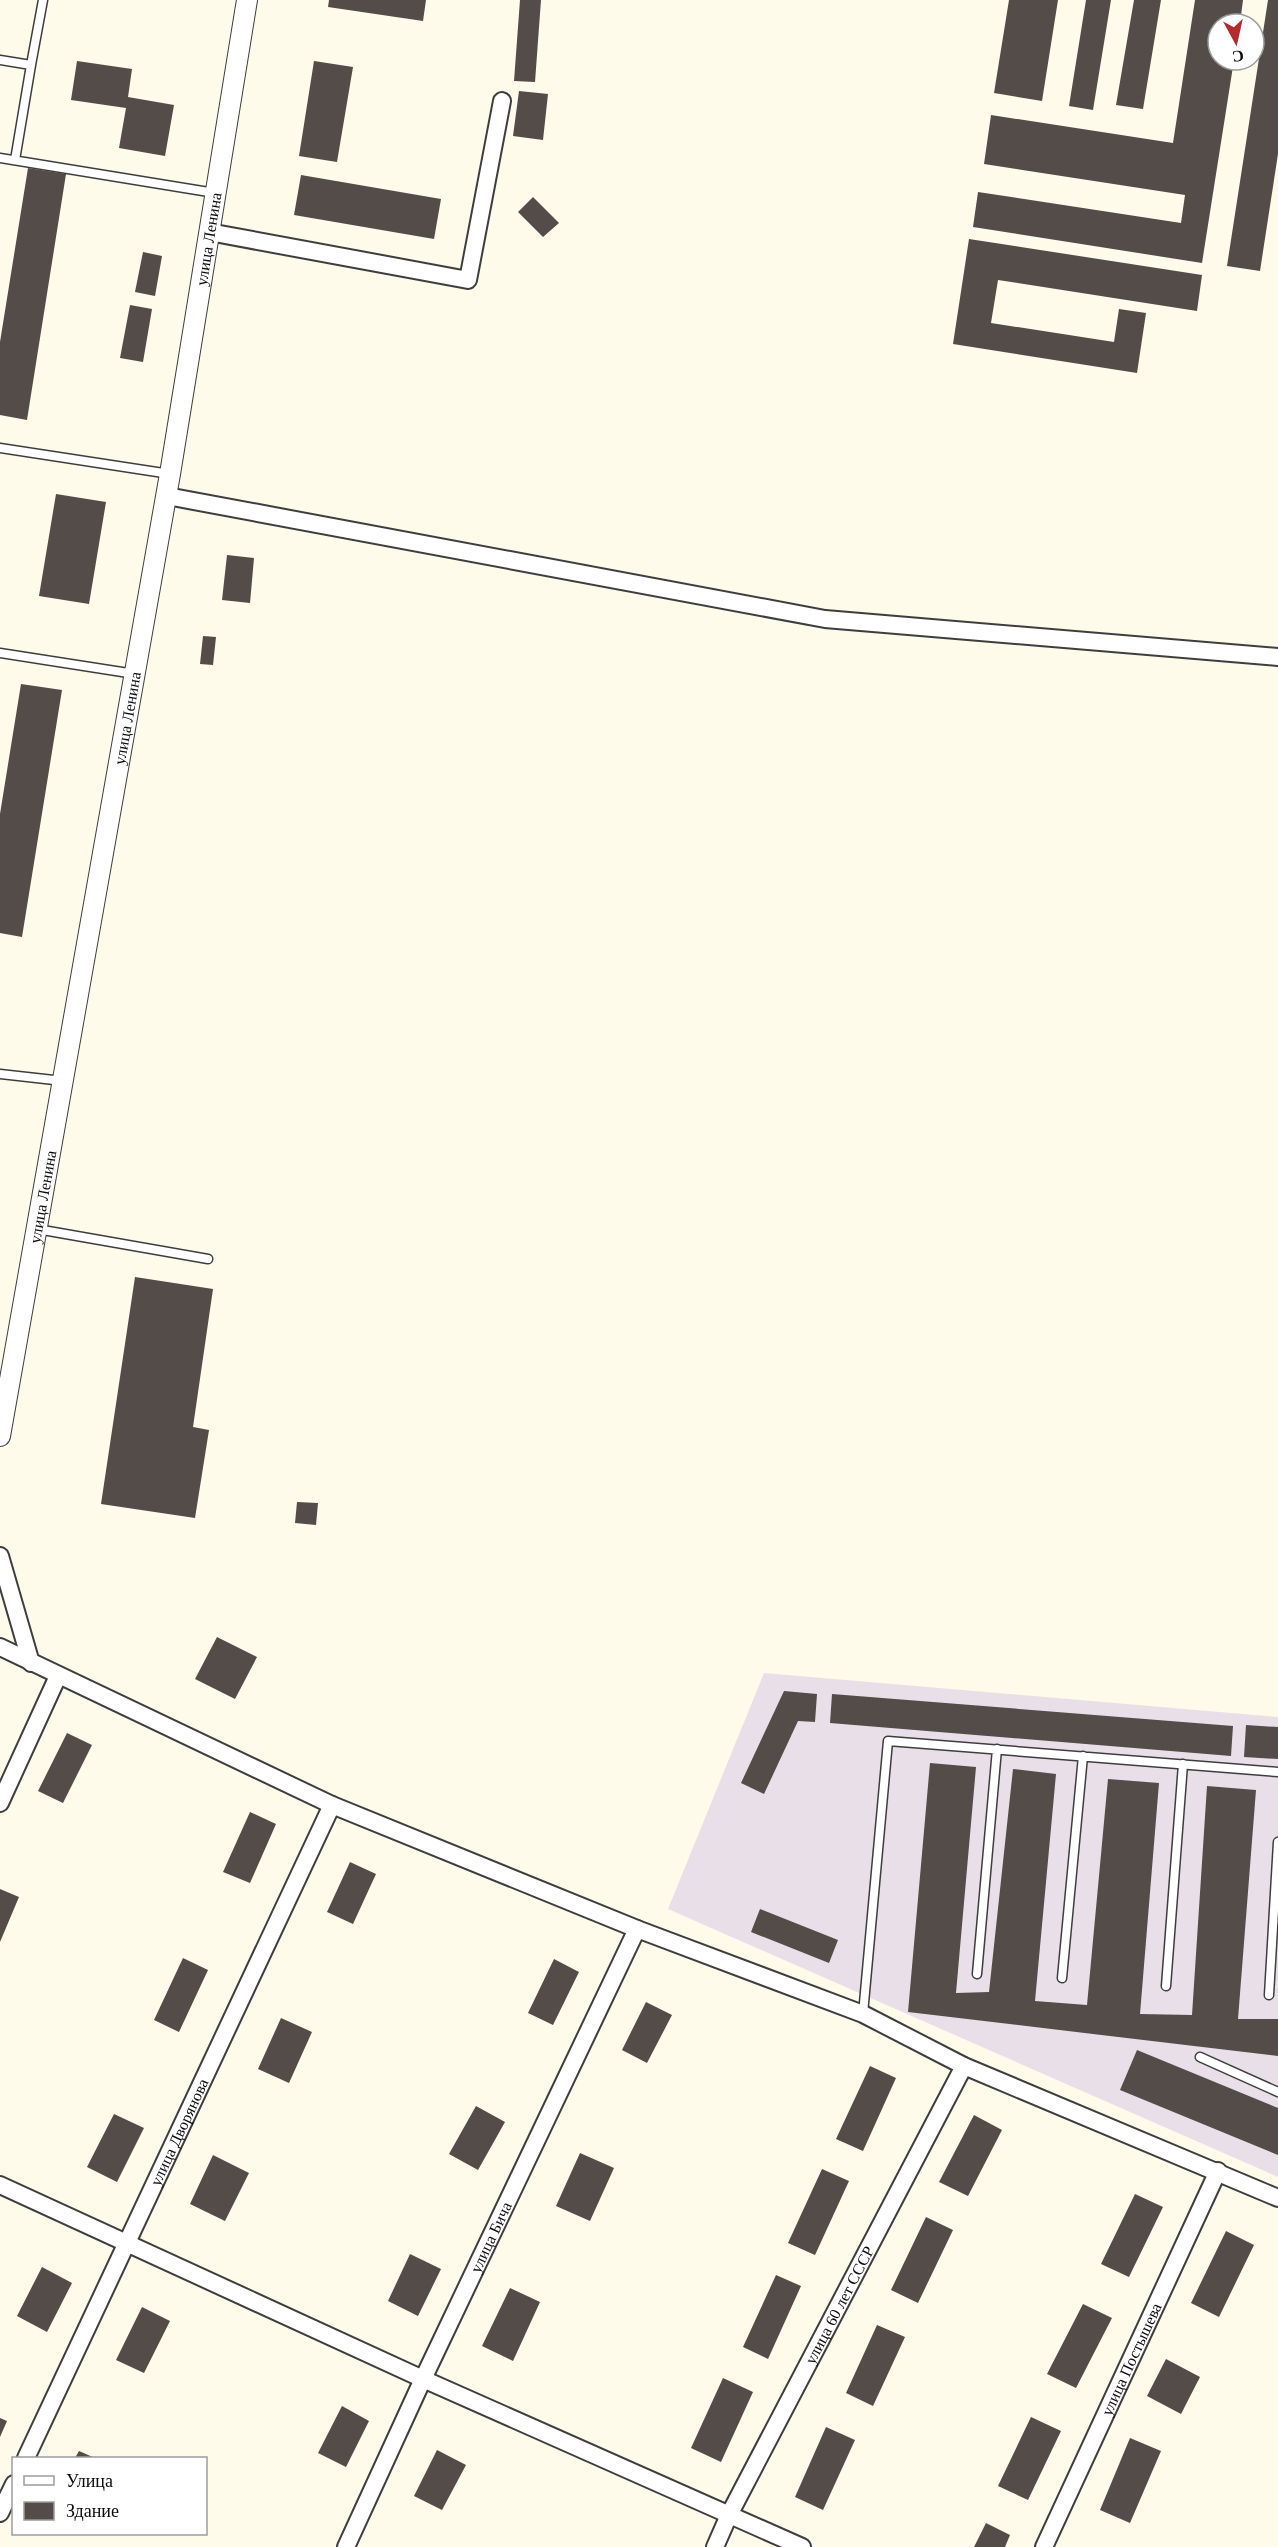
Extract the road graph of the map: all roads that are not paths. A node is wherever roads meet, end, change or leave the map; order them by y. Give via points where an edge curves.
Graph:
1 (43, 0) edge
2 (247, 0) edge
3 (0, 60) edge
4 (31, 65) junction
5 (502, 101) dead end
6 (0, 158) edge
7 (15, 160) junction
8 (216, 193) junction
9 (209, 232) junction
10 (0, 448) edge
11 (170, 474) junction
12 (166, 496) junction
13 (0, 653) edge
14 (1278, 657) edge
15 (135, 674) junction
16 (0, 1074) edge
17 (63, 1081) junction
18 (37, 1228) junction
19 (208, 1258) dead end
20 (5, 1379) edge
21 (0, 1436) edge
22 (0, 1556) edge
23 (0, 1647) edge
24 (32, 1663) junction
25 (58, 1676) junction
26 (997, 1749) junction
27 (1083, 1756) junction
28 (1183, 1764) junction
29 (1278, 1772) edge
30 (0, 1803) edge
31 (332, 1805) junction
32 (1278, 1842) edge
33 (637, 1929) junction
34 (976, 1974) dead end
35 (1062, 1978) dead end
36 (1167, 1986) dead end
37 (1269, 1995) dead end
38 (863, 2014) junction
39 (1200, 2057) dead end
40 (964, 2066) junction
41 (1278, 2092) edge
42 (1218, 2171) junction
43 (0, 2185) edge
44 (1278, 2198) edge
45 (126, 2244) junction
46 (423, 2379) junction
47 (26, 2457) edge
48 (12, 2488) edge
49 (0, 2513) edge
50 (729, 2515) junction
51 (346, 2547) edge
52 (715, 2547) edge
53 (802, 2547) edge
54 (1044, 2547) edge

1 - 4 lane
2 - 8 street, улица Ленина
3 - 4 lane
4 - 7 lane
5 - 9 street via 468,280
6 - 7 lane
7 - 8 lane
8 - 9 street, улица Ленина
9 - 11 street, улица Ленина
10 - 11 lane
11 - 12 street, улица Ленина
12 - 14 street via 825,619
12 - 15 street, улица Ленина
13 - 15 lane
15 - 17 street, улица Ленина
16 - 17 lane
17 - 18 street, улица Ленина
18 - 19 lane
18 - 20 street, улица Ленина
20 - 21 street, улица Ленина
22 - 24 street
23 - 24 street
24 - 25 street
25 - 30 street
25 - 31 street
26 - 27 lane
26 - 34 lane
26 - 38 lane via 888,1741
27 - 28 lane
27 - 35 lane
28 - 29 lane
28 - 36 lane
31 - 33 street
31 - 45 street, улица Дворянова
32 - 37 lane
33 - 38 street
33 - 46 street, улица Бича
38 - 40 street
39 - 41 lane
40 - 42 street
40 - 50 street, улица 60 лет СССР
42 - 44 street
42 - 54 street, улица Постышева
43 - 45 street
45 - 46 street
45 - 47 street, улица Дворянова
46 - 50 street
46 - 51 street, улица Бича
48 - 49 street
50 - 52 street, улица 60 лет СССР
50 - 53 street

